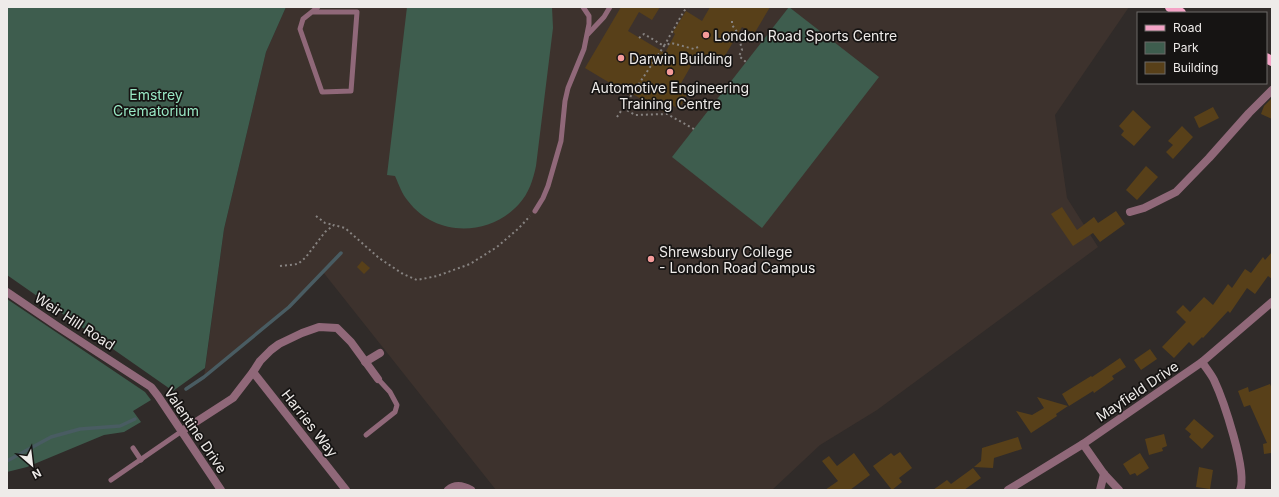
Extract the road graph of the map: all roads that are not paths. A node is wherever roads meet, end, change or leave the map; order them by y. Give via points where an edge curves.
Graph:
1 (318, 7) edge
2 (583, 7) edge
3 (610, 7) edge
4 (1170, 7) edge
5 (312, 12) junction
6 (1179, 12) edge
7 (588, 34) junction
8 (1272, 90) edge
9 (534, 211) road end
10 (1130, 212) dead end
11 (7, 292) edge
12 (1272, 302) edge
13 (380, 353) dead end
14 (365, 362) junction
15 (1202, 362) junction
16 (128, 372) joint
17 (254, 372) junction
18 (378, 379) joint
19 (182, 431) junction
20 (366, 434) dead end
21 (1083, 444) junction
22 (133, 448) dead end
23 (141, 460) junction
24 (1104, 474) junction
25 (111, 480) dead end
26 (221, 490) edge
27 (346, 490) edge
28 (448, 490) edge
29 (471, 490) edge
30 (1008, 490) edge
31 (1100, 490) edge
32 (1119, 490) edge
33 (1240, 490) edge

1 - 5 lane
2 - 7 lane via 589,16
3 - 7 lane
4 - 6 main road
5 - 5 lane via 302,19 300,30 322,92 351,91 357,12
7 - 9 lane via 568,88 561,141 548,186
8 - 10 street via 1176,192
11 - 16 street, Weir Hill Road
12 - 15 street, Mayfield Drive
13 - 14 street
14 - 17 street via 337,328 319,326 279,344 260,361
14 - 18 street
15 - 21 street, Mayfield Drive
15 - 33 street via 1214,380 1230,426 1240,463
16 - 19 street, Valentine Drive via 151,387
17 - 19 street via 233,398
17 - 27 street, Harries Way
18 - 20 lane via 390,392 397,405 395,412
19 - 23 lane
19 - 26 street, Valentine Drive
21 - 24 street
21 - 30 street, Mayfield Drive
22 - 23 lane
23 - 25 lane
24 - 31 street
24 - 32 street
28 - 29 street via 461,486

